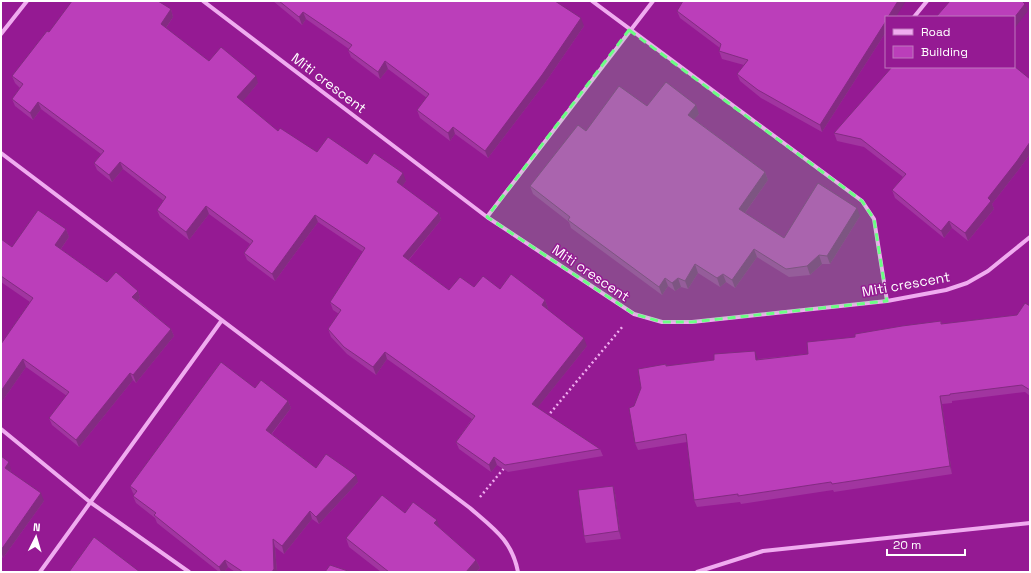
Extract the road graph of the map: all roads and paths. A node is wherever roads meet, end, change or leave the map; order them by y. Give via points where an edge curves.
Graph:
1 (27, 1) edge
2 (203, 1) edge
3 (592, 1) edge
4 (653, 1) edge
5 (927, 1) edge
6 (915, 16) edge
7 (630, 30) junction
8 (1, 34) edge
9 (1, 153) edge
10 (487, 217) junction
11 (1030, 237) edge
12 (887, 301) junction
13 (634, 314) junction
14 (222, 320) junction
15 (542, 423) edge
16 (1, 429) edge
17 (506, 465) edge
18 (90, 502) junction
19 (470, 508) junction
20 (1030, 523) edge
21 (40, 572) edge
22 (190, 572) edge
23 (518, 572) edge
24 (697, 572) edge

1 - 8 street
2 - 10 street, Miti crescent
3 - 7 street
4 - 7 street
5 - 6 street
7 - 10 street
7 - 12 street via 862,201 874,219
9 - 14 street
10 - 13 street, Miti crescent
11 - 12 street, Miti crescent via 988,271 968,283 946,290
12 - 13 street, Miti crescent via 692,322 662,322
13 - 15 path
14 - 18 street
14 - 19 street
16 - 18 street
17 - 19 path
18 - 21 street
18 - 22 street
19 - 23 street via 512,549
20 - 24 street via 763,551

